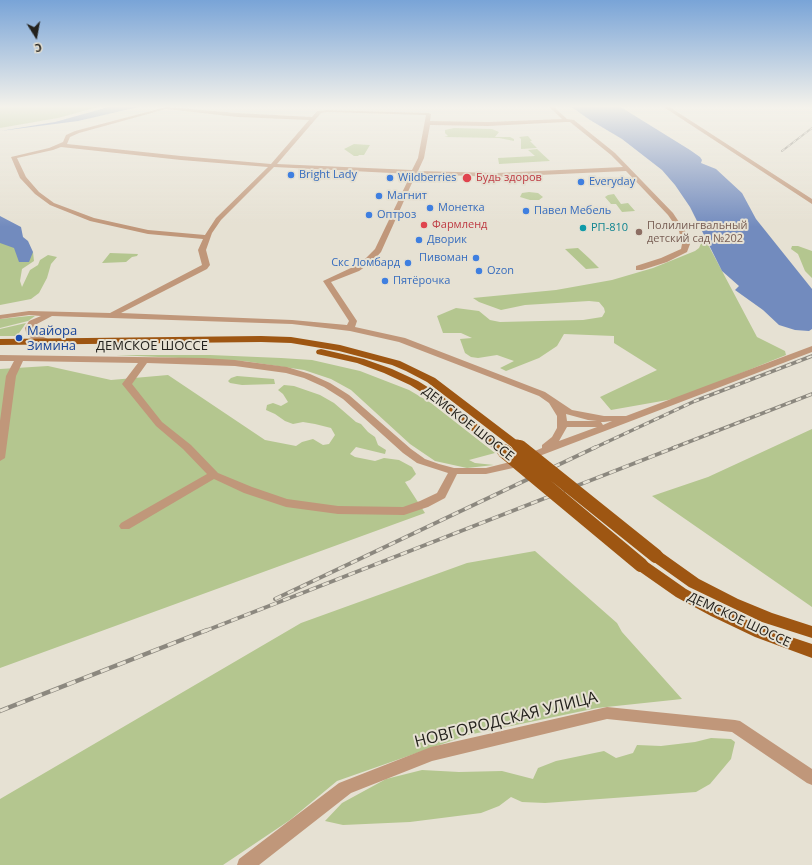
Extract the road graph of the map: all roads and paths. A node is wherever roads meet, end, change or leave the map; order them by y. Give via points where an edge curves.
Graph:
1 (58, 146) edge
2 (75, 146) edge
3 (289, 146) edge
4 (423, 146) edge
5 (604, 146) edge
6 (726, 146) edge
7 (273, 165) junction
8 (628, 169) junction
9 (414, 172) junction
10 (812, 202) edge
11 (208, 237) junction
12 (639, 268) dead end
13 (71, 314) junction
14 (112, 315) junction
15 (0, 317) edge
16 (350, 328) junction
17 (45, 341) junction
18 (0, 342) edge
19 (0, 347) edge
20 (812, 349) edge
21 (0, 358) edge
22 (20, 358) junction
23 (146, 359) junction
24 (554, 403) junction
25 (636, 416) junction
26 (562, 424) junction
27 (538, 453) junction
28 (0, 458) edge
29 (454, 471) junction
30 (214, 475) junction
31 (125, 526) dead end
32 (812, 632) edge
33 (812, 651) edge
34 (812, 778) edge
35 (245, 865) edge

1 - 11 street via 14,157 23,178 52,204 92,220 148,232
2 - 7 street
3 - 7 street
4 - 9 street
5 - 8 street
6 - 10 street
7 - 9 street
7 - 11 street via 223,213
8 - 9 street via 491,175
8 - 12 street via 672,215 683,232 686,244 685,249 679,253
9 - 16 street via 378,250 360,266 326,281 353,321
11 - 14 street via 202,250 206,265 204,267
13 - 14 street
13 - 15 street
13 - 17 street via 52,314 32,323 29,328 30,334
14 - 16 street via 292,322
16 - 24 street via 402,340 536,392
17 - 18 main road, ДЕМСКОЕ ШОССЕ
17 - 32 main road, ДЕМСКОЕ ШОССЕ, bridge via 290,340 340,348 396,363 421,374 461,402 694,583 767,618
19 - 33 main road, ДЕМСКОЕ ШОССЕ, bridge via 299,348 360,361 388,371 438,398 641,565 681,593 761,633
20 - 25 street
21 - 22 street
22 - 23 street
22 - 28 street via 11,376
23 - 29 street via 235,363 306,376 346,397 421,461
23 - 30 street via 128,384 159,424 187,447
24 - 25 street via 569,412 588,417 604,419
24 - 26 street via 562,416
25 - 26 street via 596,424
25 - 27 street
26 - 27 street via 556,440
27 - 29 street via 509,466 486,471
29 - 30 street via 441,495 404,511 338,510 286,503
30 - 31 street
34 - 35 street, НОВГОРОДСКАЯ УЛИЦА via 734,726 606,713 431,754 345,788

